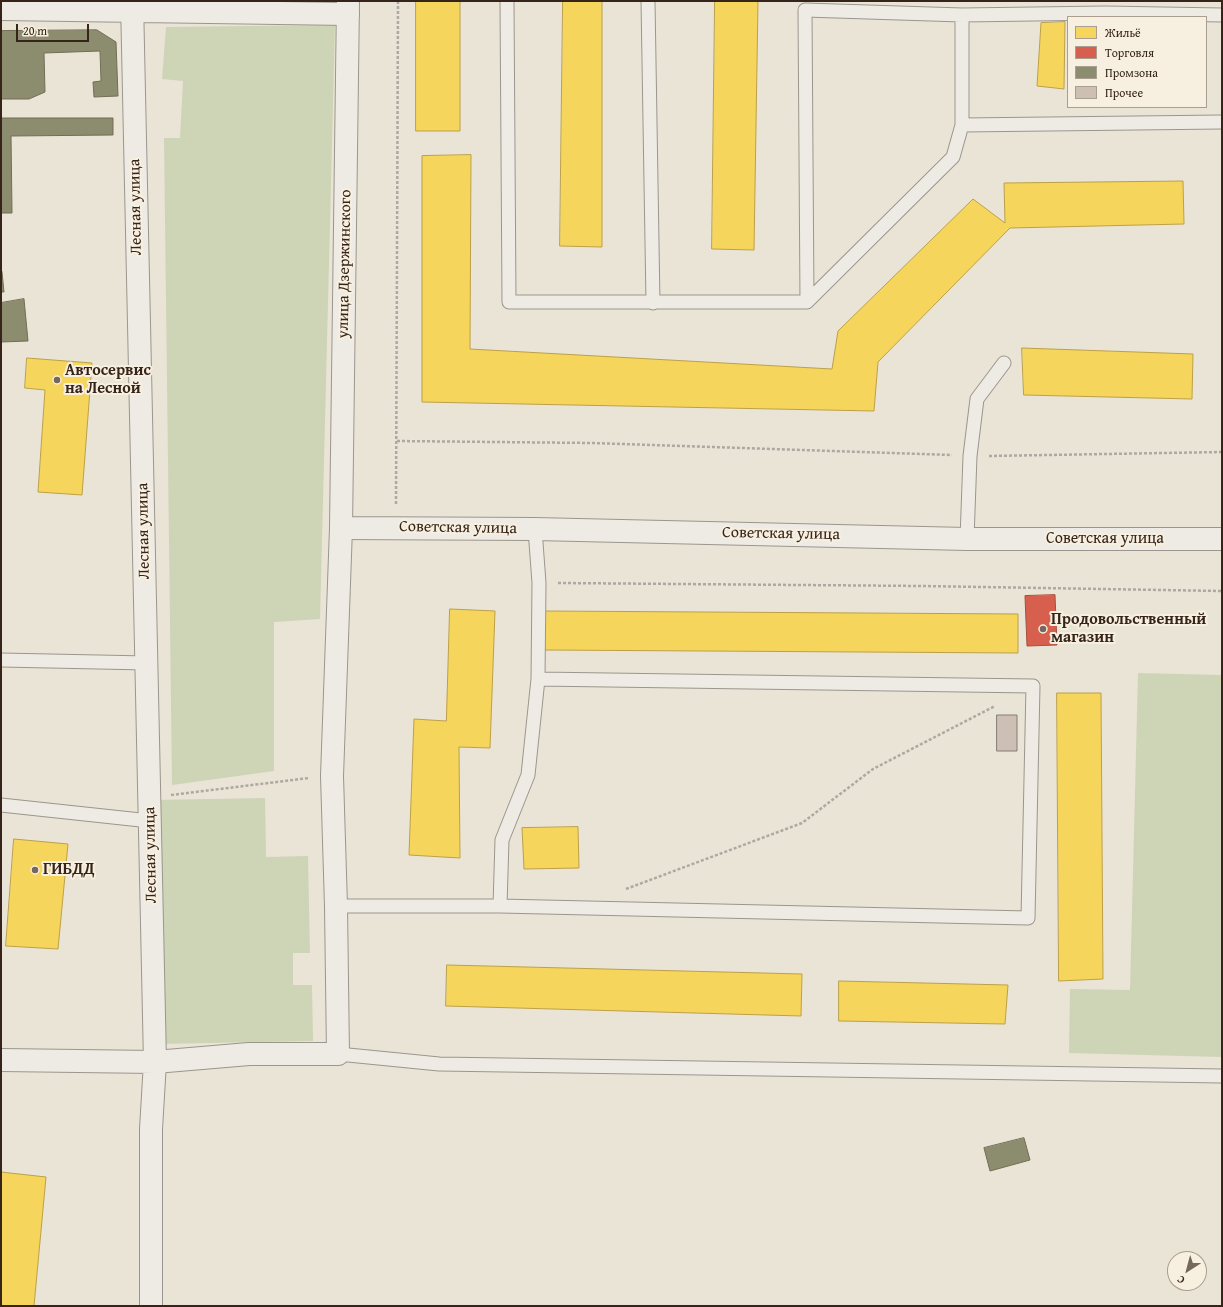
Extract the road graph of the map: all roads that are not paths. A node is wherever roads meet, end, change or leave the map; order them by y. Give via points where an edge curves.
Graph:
1 (507, 1) edge
2 (648, 1) edge
3 (805, 5) edge
4 (132, 6) edge
5 (348, 7) edge
6 (1105, 7) edge
7 (1, 9) edge
8 (962, 15) junction
9 (1222, 15) edge
10 (1222, 122) edge
11 (962, 125) junction
12 (807, 302) junction
13 (653, 303) junction
14 (1004, 363) dead end
15 (341, 528) junction
16 (535, 529) junction
17 (967, 538) junction
18 (1222, 539) edge
19 (1, 660) edge
20 (147, 663) junction
21 (538, 679) junction
22 (1, 805) edge
23 (150, 821) junction
24 (336, 906) junction
25 (500, 906) junction
26 (338, 1054) junction
27 (1, 1060) edge
28 (155, 1062) junction
29 (1222, 1076) edge
30 (151, 1306) edge

1 - 13 lane via 508,302
2 - 13 lane
3 - 8 lane
3 - 12 lane
4 - 5 street
4 - 7 street
4 - 20 street, Лесная улица
5 - 15 street, улица Дзержинского
6 - 8 lane
6 - 9 lane
8 - 11 lane
10 - 11 lane
11 - 12 lane via 953,157
12 - 13 lane
14 - 17 lane via 977,399 970,456
15 - 16 street, Советская улица
15 - 24 street, улица Дзержинского via 332,776
16 - 17 street, Советская улица
16 - 21 lane via 539,583
17 - 18 street, Советская улица
19 - 20 lane
20 - 23 street, Лесная улица
21 - 25 lane via 528,775 502,840
21 - 25 lane via 1033,686 1028,918
22 - 23 lane
23 - 28 street, Лесная улица
24 - 25 lane
24 - 26 street, улица Дзержинского
26 - 28 street via 249,1054
26 - 29 lane via 439,1064
27 - 28 street
28 - 30 street, Лесная улица via 151,1129

